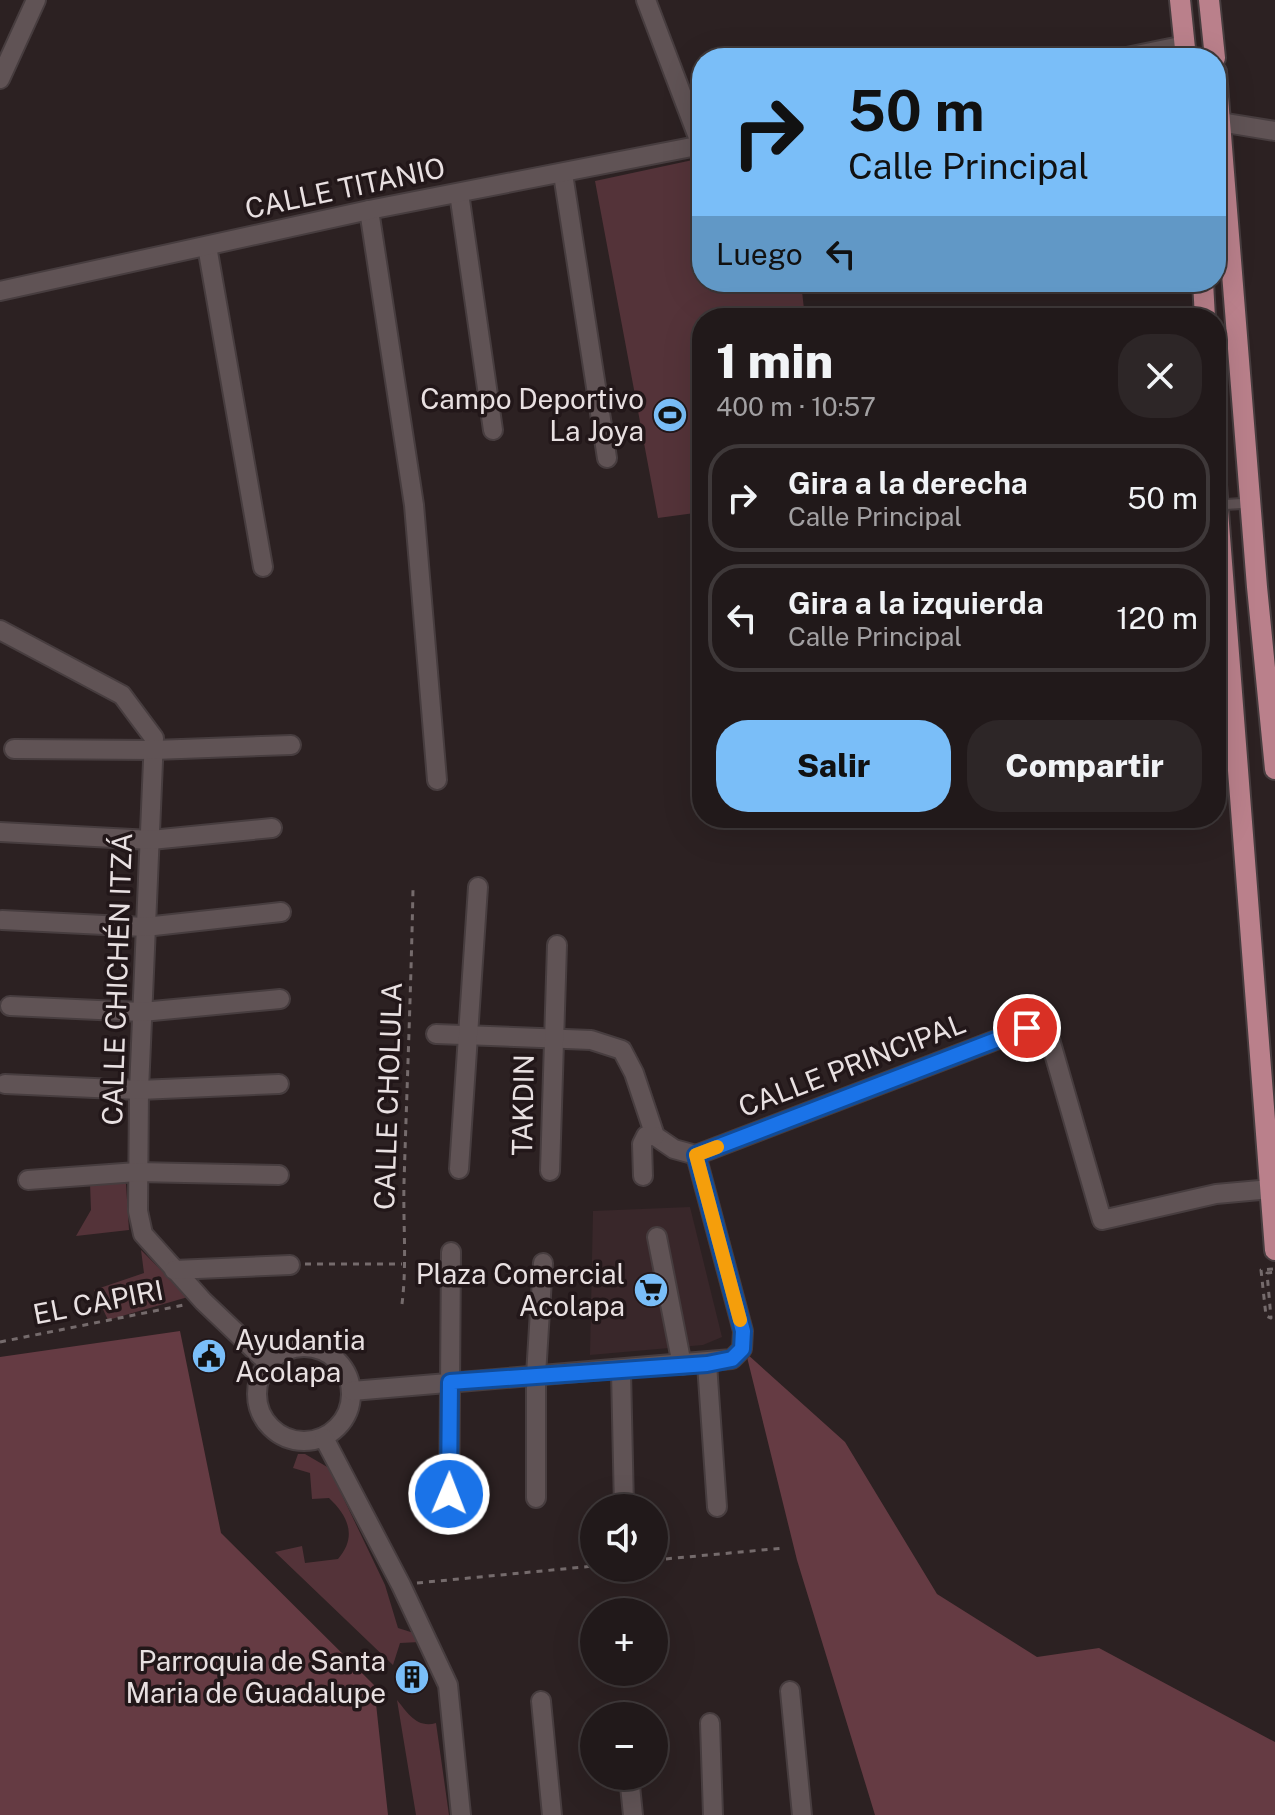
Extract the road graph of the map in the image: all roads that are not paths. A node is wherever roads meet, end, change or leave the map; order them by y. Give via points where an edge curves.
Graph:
1 (36, 0) edge
2 (646, 0) edge
3 (1180, 0) edge
4 (1209, 0) edge
5 (1185, 48) edge
6 (1214, 48) edge
7 (0, 79) edge
8 (692, 121) edge
9 (1226, 123) edge
10 (1275, 131) edge
11 (692, 147) edge
12 (563, 174) junction
13 (459, 193) junction
14 (1226, 196) edge
15 (369, 210) junction
16 (207, 246) junction
17 (0, 291) edge
18 (493, 430) dead end
19 (607, 458) dead end
20 (1226, 499) edge
21 (1251, 503) junction
22 (263, 567) dead end
23 (1226, 613) edge
24 (3, 636) edge
25 (291, 745) dead end
26 (14, 749) dead end
27 (154, 750) junction
28 (1275, 769) edge
29 (437, 780) dead end
30 (272, 828) dead end
31 (0, 832) edge
32 (151, 840) junction
33 (478, 887) dead end
34 (281, 912) dead end
35 (2, 920) dead end
36 (145, 927) junction
37 (557, 945) dead end
38 (1266, 980) edge
39 (280, 999) dead end
40 (10, 1006) dead end
41 (142, 1012) junction
42 (436, 1034) dead end
43 (466, 1037) junction
44 (553, 1039) junction
45 (5, 1084) dead end
46 (279, 1084) dead end
47 (139, 1090) junction
48 (655, 1136) junction
49 (696, 1155) junction
50 (459, 1169) dead end
51 (550, 1171) dead end
52 (137, 1172) junction
53 (279, 1175) dead end
54 (643, 1176) dead end
55 (28, 1180) dead end
56 (1273, 1190) edge
57 (657, 1237) dead end
58 (1275, 1250) edge
59 (451, 1252) dead end
60 (543, 1263) dead end
61 (290, 1265) road end
62 (174, 1270) junction
63 (268, 1363) junction
64 (707, 1364) junction
65 (682, 1365) junction
66 (621, 1371) junction
67 (536, 1375) junction
68 (450, 1382) junction
69 (352, 1391) junction
70 (324, 1438) junction
71 (624, 1494) edge
72 (536, 1498) dead end
73 (717, 1507) dead end
74 (449, 1522) dead end
75 (790, 1691) dead end
76 (541, 1701) dead end
77 (710, 1723) dead end
78 (630, 1790) edge
79 (461, 1815) edge
80 (552, 1815) edge
81 (633, 1815) edge
82 (713, 1815) edge
83 (802, 1815) edge

1 - 7 street
2 - 8 street
3 - 5 main road
4 - 6 main road
9 - 10 street
11 - 12 street, CALLE TITANIO
12 - 13 street, CALLE TITANIO
12 - 19 street
13 - 15 street, CALLE TITANIO
13 - 18 street
14 - 21 main road
15 - 16 street, CALLE TITANIO
15 - 29 street via 414,505
16 - 17 street, CALLE TITANIO
16 - 22 street
20 - 21 lane
21 - 28 main road
23 - 38 main road
24 - 27 street, CALLE CHICHÉN ITZÁ via 122,695 154,738
25 - 27 street
26 - 27 street
27 - 32 street, CALLE CHICHÉN ITZÁ
30 - 32 street
31 - 32 street
32 - 36 street, CALLE CHICHÉN ITZÁ
33 - 43 street
34 - 36 street
35 - 36 street
36 - 41 street, CALLE CHICHÉN ITZÁ
37 - 44 street, TAKDIN
38 - 56 main road
39 - 41 street
40 - 41 street
41 - 47 street, CALLE CHICHÉN ITZÁ
42 - 43 street
43 - 44 street
43 - 50 street
44 - 48 street via 591,1040 622,1050
44 - 51 street, TAKDIN
45 - 47 street
46 - 47 street
47 - 52 street, CALLE CHICHÉN ITZÁ
48 - 49 street
48 - 54 street via 646,1136 642,1144
49 - 56 street, CALLE PRINCIPAL via 1027,1028 1049,1036 1102,1220 1216,1194
49 - 64 street via 743,1331 742,1349 732,1359
52 - 53 street
52 - 55 street
52 - 62 street, CALLE CHICHÉN ITZÁ via 143,1234
56 - 58 main road
57 - 65 street
59 - 68 street
60 - 67 street
61 - 62 street
62 - 63 street, CALLE CHICHÉN ITZÁ
63 - 69 street via 287,1350 309,1347 329,1354 345,1370
63 - 70 street via 258,1382 258,1403 266,1422 282,1436 303,1442
64 - 65 street
64 - 73 street
65 - 66 street
66 - 67 street
66 - 71 street
67 - 68 street
67 - 72 street
68 - 69 street
68 - 74 street
69 - 70 street via 339,1427
70 - 79 street via 448,1685
75 - 83 street
76 - 80 street
77 - 82 street
78 - 81 street

